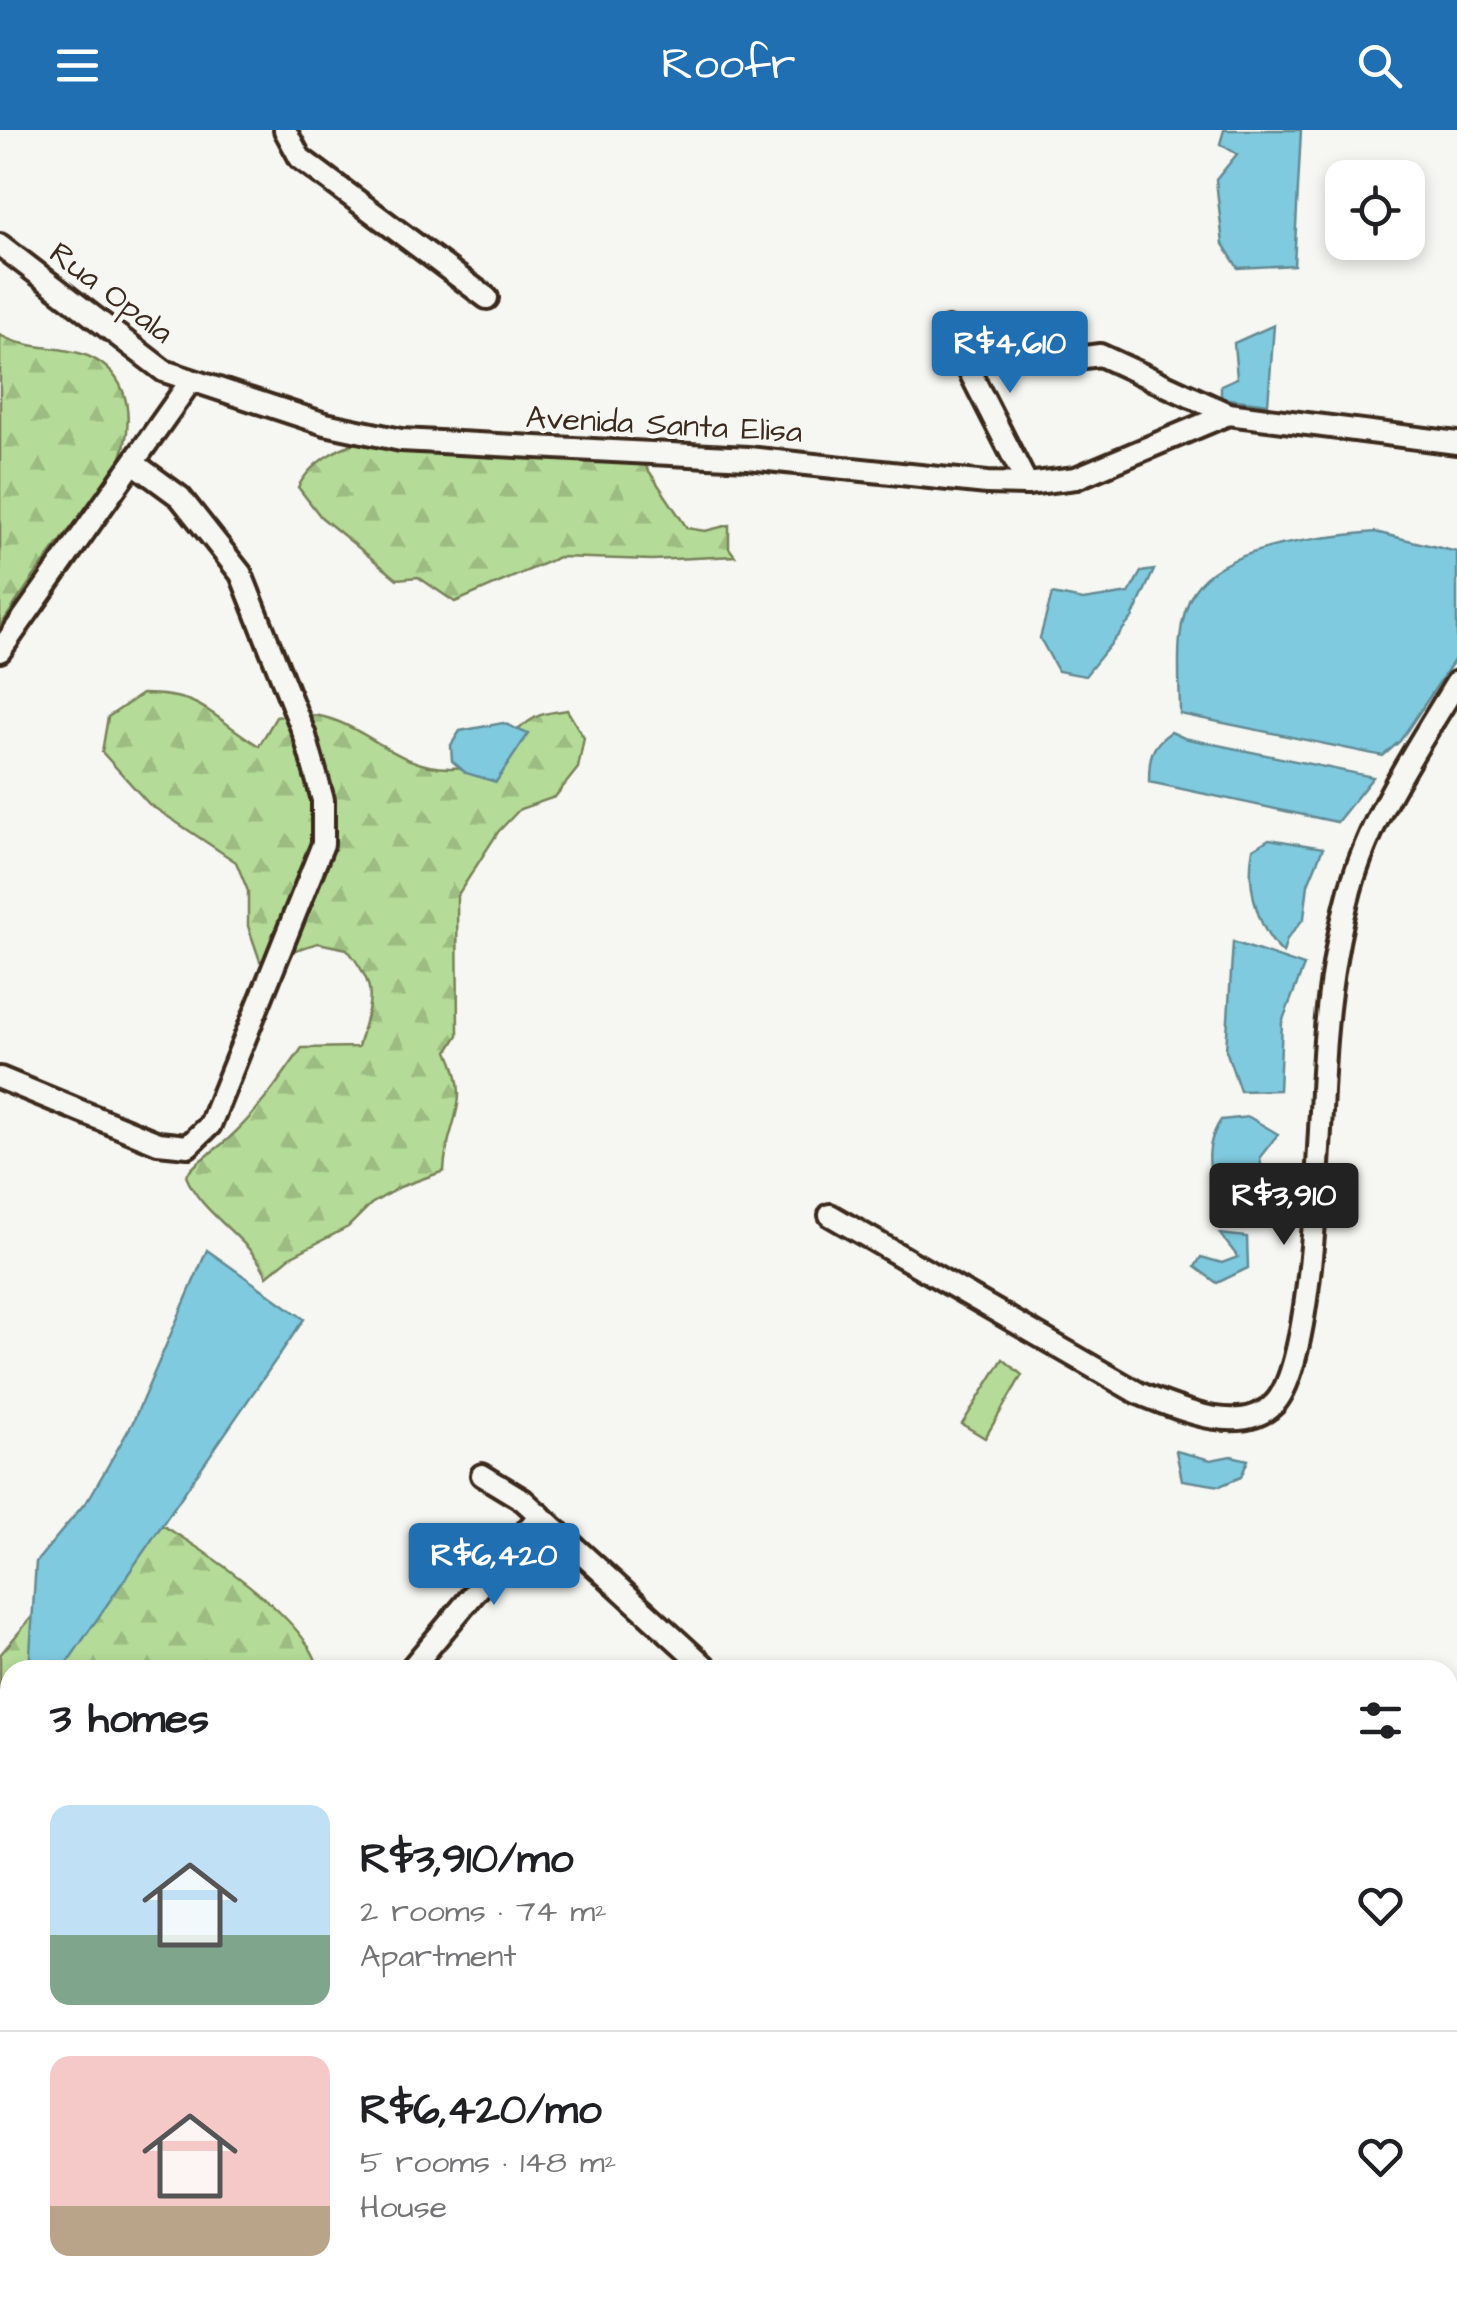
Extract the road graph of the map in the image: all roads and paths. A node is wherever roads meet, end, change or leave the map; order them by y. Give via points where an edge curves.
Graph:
1 (285, 130) edge
2 (0, 245) edge
3 (487, 298) dead end
4 (948, 329) dead end
5 (1069, 359) dead end
6 (190, 382) junction
7 (1228, 414) junction
8 (1457, 443) edge
9 (135, 464) junction
10 (1027, 484) junction
11 (0, 651) edge
12 (1457, 682) edge
13 (0, 1078) edge
14 (830, 1215) dead end
15 (482, 1476) dead end
16 (540, 1515) junction
17 (418, 1660) edge
18 (698, 1660) edge

1 - 3 street via 300,158
2 - 6 street, Rua Opala via 127,346
4 - 10 street
5 - 7 street via 1100,355
6 - 9 street
6 - 10 street, Avenida Santa Elisa via 400,440 748,458
7 - 8 street
7 - 10 street, Avenida Santa Elisa via 1076,478
9 - 11 street
9 - 13 street via 180,498 241,574 304,736 323,800 323,844 210,1126 188,1146 158,1142
12 - 14 street via 1368,838 1350,892 1328,1018 1304,1312 1286,1388 1273,1406 1257,1416 1216,1417 1138,1393
15 - 16 street
16 - 17 street
16 - 18 street

